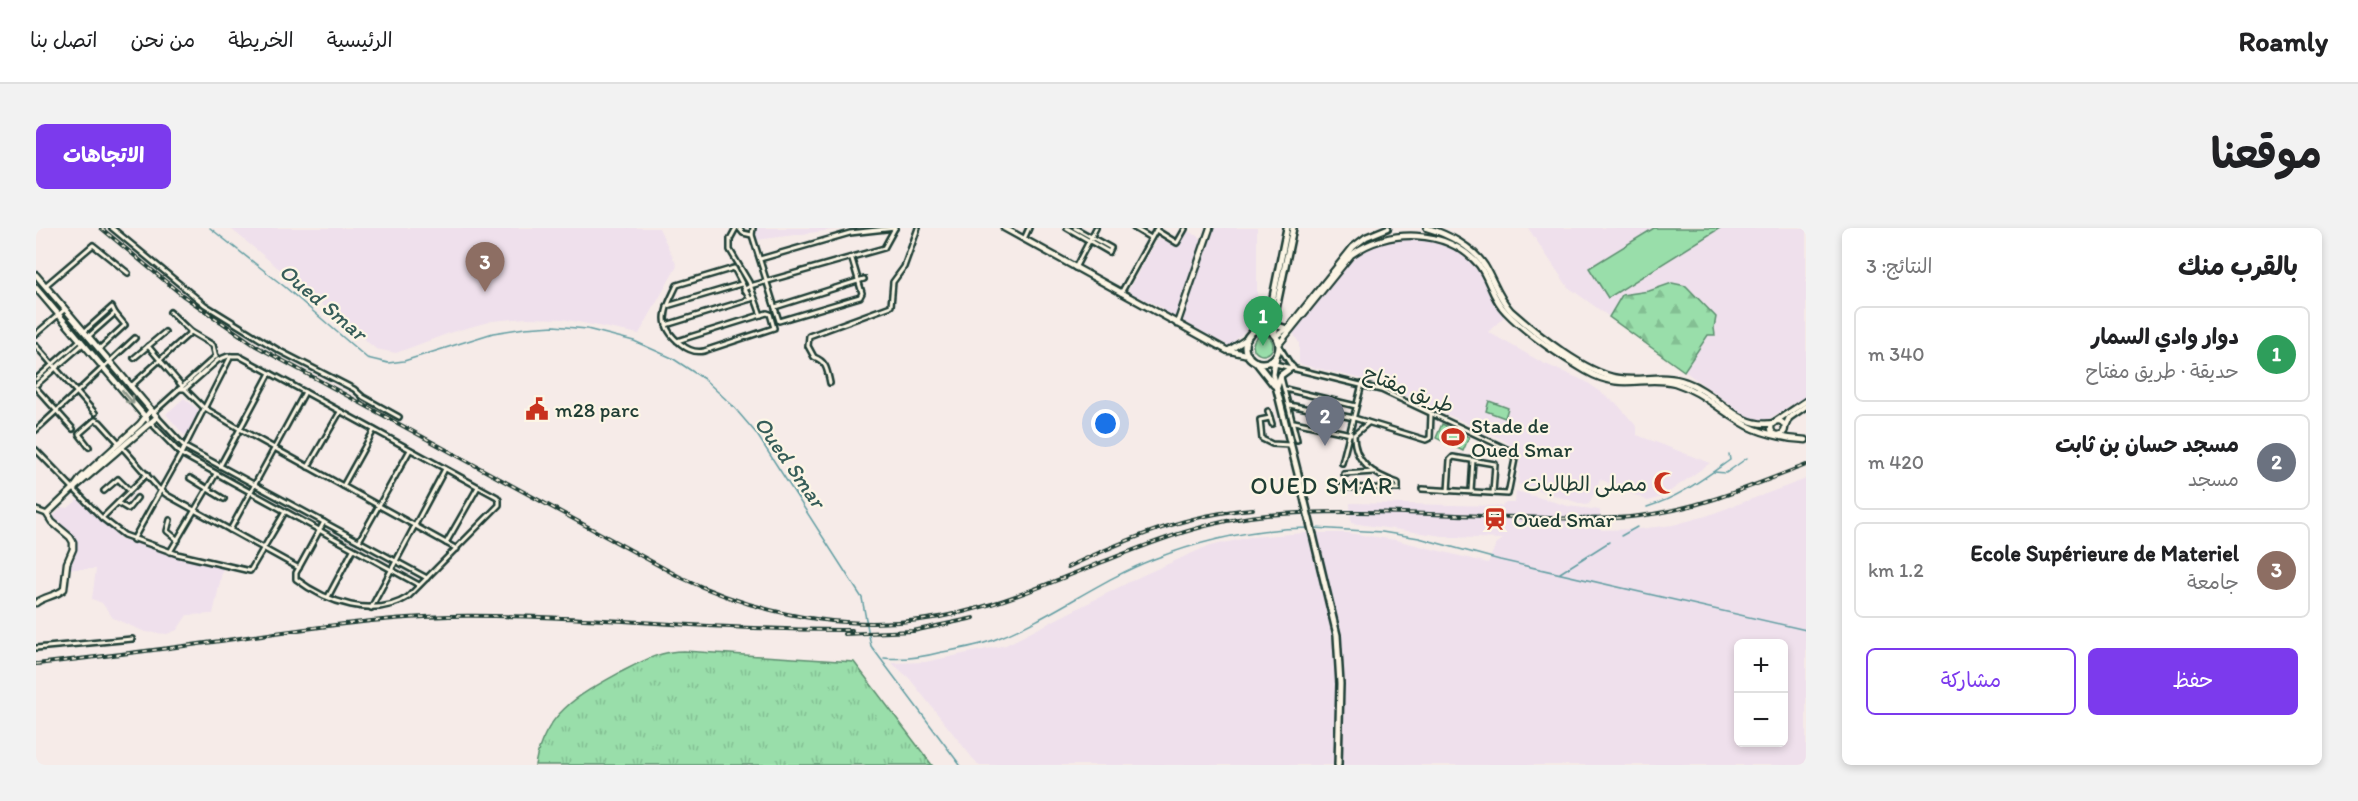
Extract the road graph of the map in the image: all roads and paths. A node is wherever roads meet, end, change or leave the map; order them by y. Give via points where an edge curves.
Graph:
1 (112, 228) edge
2 (737, 228) edge
3 (753, 228) edge
4 (895, 228) edge
5 (918, 228) edge
6 (1004, 228) edge
7 (1029, 228) edge
8 (1067, 228) edge
9 (1076, 228) edge
10 (1096, 228) edge
11 (1134, 228) edge
12 (1210, 228) edge
13 (1388, 228) edge
14 (1427, 228) edge
15 (1156, 229) edge
16 (1185, 229) edge
17 (1290, 230) edge
18 (752, 235) junction
19 (1151, 238) junction
20 (1024, 239) junction
21 (1090, 239) junction
22 (760, 259) junction
23 (852, 259) junction
24 (1075, 268) junction
25 (128, 273) dead end
26 (36, 275) edge
27 (864, 279) dead end
28 (858, 281) junction
29 (767, 282) junction
30 (741, 284) junction
31 (45, 286) junction
32 (750, 286) junction
33 (36, 288) edge
34 (744, 290) junction
35 (1122, 292) junction
36 (754, 297) junction
37 (750, 299) junction
38 (667, 306) junction
39 (775, 307) junction
40 (65, 309) junction
41 (170, 312) dead end
42 (115, 313) junction
43 (58, 315) junction
44 (761, 315) junction
45 (1274, 321) junction
46 (1177, 324) junction
47 (666, 325) junction
48 (1287, 329) junction
49 (1258, 330) junction
50 (85, 331) junction
51 (165, 332) dead end
52 (191, 332) junction
53 (36, 334) edge
54 (1275, 335) junction
55 (89, 336) junction
56 (1248, 338) junction
57 (135, 339) dead end
58 (677, 340) junction
59 (81, 342) junction
60 (1279, 345) junction
61 (36, 346) edge
62 (148, 346) junction
63 (99, 349) junction
64 (1228, 351) junction
65 (232, 356) junction
66 (1250, 357) junction
67 (134, 358) dead end
68 (217, 358) junction
69 (160, 360) junction
70 (110, 362) junction
71 (1270, 362) junction
72 (54, 366) junction
73 (1292, 367) junction
74 (104, 368) junction
75 (270, 373) junction
76 (1281, 375) junction
77 (36, 379) edge
78 (830, 382) dead end
79 (1362, 384) junction
80 (36, 387) edge
81 (130, 387) junction
82 (183, 387) junction
83 (1285, 389) junction
84 (1277, 391) junction
85 (77, 392) junction
86 (305, 392) junction
87 (1806, 401) edge
88 (1289, 405) junction
89 (1357, 406) junction
90 (1806, 406) edge
91 (205, 409) junction
92 (57, 411) junction
93 (340, 411) junction
94 (1268, 411) dead end
95 (95, 413) dead end
96 (154, 413) junction
97 (1431, 414) junction
98 (145, 417) junction
99 (399, 417) dead end
100 (1269, 418) junction
101 (1354, 418) junction
102 (150, 422) junction
103 (1294, 422) junction
104 (1774, 422) junction
105 (1368, 423) junction
106 (1272, 424) dead end
107 (1785, 428) junction
108 (73, 429) dead end
109 (240, 429) junction
110 (36, 430) edge
111 (374, 430) junction
112 (1352, 435) junction
113 (1776, 435) junction
114 (1297, 440) dead end
115 (1803, 440) edge
116 (1290, 444) junction
117 (121, 445) junction
118 (89, 447) dead end
119 (185, 447) junction
120 (273, 448) junction
121 (36, 450) edge
122 (410, 450) junction
123 (181, 454) junction
124 (1473, 460) junction
125 (1342, 463) dead end
126 (220, 466) junction
127 (308, 467) junction
128 (445, 469) junction
129 (1374, 472) junction
130 (216, 473) junction
131 (147, 474) junction
132 (1344, 474) dead end
133 (190, 478) dead end
134 (1384, 478) junction
135 (254, 484) junction
136 (343, 486) junction
137 (479, 487) junction
138 (1340, 487) dead end
139 (1385, 488) junction
140 (73, 489) junction
141 (1422, 489) dead end
142 (129, 490) junction
143 (162, 490) junction
144 (207, 490) junction
145 (104, 491) dead end
146 (250, 491) junction
147 (1448, 491) junction
148 (1470, 492) junction
149 (1493, 493) junction
150 (137, 498) dead end
151 (224, 499) dead end
152 (118, 503) junction
153 (379, 506) junction
154 (36, 510) edge
155 (195, 510) junction
156 (285, 512) junction
157 (47, 514) junction
158 (102, 518) junction
159 (170, 520) dead end
160 (324, 522) junction
161 (414, 525) junction
162 (230, 530) junction
163 (319, 531) junction
164 (133, 540) junction
165 (178, 540) junction
166 (359, 541) junction
167 (446, 543) junction
168 (264, 548) junction
169 (353, 549) junction
170 (457, 549) junction
171 (170, 552) junction
172 (395, 561) junction
173 (299, 567) junction
174 (390, 569) junction
175 (427, 578) junction
176 (420, 585) junction
177 (328, 597) junction
178 (36, 603) edge
179 (371, 608) junction
180 (132, 639) dead end
181 (36, 648) edge
182 (1338, 765) edge

1 - 99 street via 205,305
2 - 18 street
2 - 32 street via 730,239 730,250
3 - 18 street
4 - 22 street via 850,233
4 - 23 street via 884,248
5 - 78 street via 904,267 893,282 891,306 809,336 810,352 825,364
6 - 20 main road
7 - 20 street
8 - 21 street
9 - 21 street
10 - 21 street
11 - 19 street
12 - 46 main road
13 - 48 main road via 1366,237 1348,252
14 - 104 main road via 1457,241 1478,257 1511,311 1586,366 1616,378 1663,377 1684,381 1752,423
15 - 16 street via 1177,243
15 - 19 street
17 - 45 main road
17 - 49 main road via 1270,312
18 - 22 street
19 - 35 street
20 - 24 main road
21 - 21 street via 1111,248 1109,252
21 - 24 street
22 - 29 street
23 - 28 street
23 - 29 street
24 - 35 main road
25 - 31 street via 93,245
26 - 31 main road
27 - 28 street
28 - 39 street
28 - 39 street via 861,295 781,321
29 - 32 street
29 - 39 street
30 - 34 street
30 - 38 street
30 - 38 street via 734,268 677,285
31 - 40 main road
32 - 34 street
32 - 36 street
33 - 43 main road
34 - 37 street
35 - 46 main road
36 - 37 street
36 - 44 street
37 - 47 street
38 - 47 street
40 - 43 street
40 - 50 main road
41 - 52 street
42 - 50 street via 111,308
42 - 55 street
42 - 63 street via 125,325
43 - 53 street
43 - 59 main road
44 - 58 street
44 - 58 street via 770,314 774,328 699,352
45 - 48 main road
45 - 54 main road
46 - 64 main road
47 - 58 street via 668,334
48 - 54 main road
49 - 54 main road
49 - 56 main road
50 - 55 main road
51 - 62 street
52 - 68 street via 213,345
52 - 69 street
54 - 60 main road
55 - 63 main road
56 - 64 main road
56 - 66 main road
57 - 70 street
59 - 72 street
59 - 74 main road
60 - 71 main road
60 - 73 street
60 - 113 main road via 1362,246 1394,231 1425,232 1469,255 1481,268 1507,314 1592,374 1624,383 1673,383 1698,392 1748,426
61 - 72 street
62 - 67 street
62 - 69 street
63 - 70 main road
64 - 66 main road
65 - 68 street
65 - 75 street
65 - 91 street
66 - 71 main road
66 - 84 main road
68 - 82 street
69 - 81 street
69 - 82 street
70 - 74 street
70 - 81 main road
71 - 73 street, طريق مفتاح
71 - 84 main road
72 - 77 street
72 - 80 street
72 - 85 street
73 - 76 main road
73 - 79 street, طريق مفتاح
74 - 85 street
74 -> 98 main road
75 - 86 street
75 - 109 street
76 - 83 street
76 - 84 main road
79 - 89 street
79 - 97 street, طريق مفتاح
80 - 92 street
81 - 96 main road
82 - 91 street
82 - 96 street
83 - 88 street
83 - 89 street
84 - 116 main road
85 - 92 street
85 - 95 street
86 - 93 street
86 - 120 street
87 - 104 main road
88 - 101 street
88 - 103 street
89 - 101 street
90 - 107 main road via 1789,418
91 - 109 street
91 - 119 street
92 - 108 street
92 - 110 street
93 - 111 street
93 - 127 street
94 - 100 street
96 - 98 main road
96 - 102 main road
96 - 119 street
97 - 105 street via 1430,438 1426,440
97 - 149 street, طريق مفتاح via 1513,454 1510,493
98 - 102 main road
98 - 117 main road
100 - 106 street
100 - 116 street via 1260,420 1262,439 1283,446
101 - 105 street
101 - 112 street
102 - 117 main road
102 - 123 street
103 - 112 street
103 - 114 street
104 - 107 main road via 1782,422
104 - 113 main road via 1771,428
105 - 112 street
107 - 113 main road
107 - 115 main road
109 - 120 street
109 - 126 street
111 - 122 street
111 - 136 street
112 - 125 street
112 - 129 street via 1356,454
113 - 115 main road
116 - 182 main road, bridge via 1337,635
117 - 118 street via 95,420 79,434
117 - 131 street
117 - 140 main road
119 - 123 street
119 - 126 street
120 - 127 street
120 - 135 street
121 - 140 street
122 - 128 street
122 - 153 street
123 - 130 street
123 - 143 street
124 - 147 street via 1451,458
124 - 148 street
124 - 149 street via 1495,464
126 - 135 street
127 - 136 street
128 - 137 street
128 - 161 street
129 - 132 street
129 - 134 street
130 - 144 street
130 - 146 street
131 - 142 street
131 - 143 street
133 - 144 street
134 - 139 street
134 - 139 street via 1398,483 1398,489
135 - 146 street
135 - 160 street
136 - 153 street
137 - 167 street
137 - 170 street via 497,497 499,505
138 - 139 street
140 - 157 main road
140 - 158 street
141 - 147 street
142 - 145 street via 118,479
142 - 152 street
143 - 155 street
143 - 164 street
144 - 151 street
144 - 155 street
146 - 156 street
146 - 162 street
147 - 148 street
148 - 149 street
150 - 152 street via 128,509
152 - 158 street
153 - 161 street
153 - 166 street
154 - 157 street
155 - 162 street
155 - 165 street
156 - 163 street
156 - 168 street
157 - 178 main road via 70,537 73,549 64,589
158 - 164 street
159 - 165 street via 167,531
160 - 163 street
160 - 166 street
161 - 167 street
161 - 172 street
162 - 168 street
163 - 169 street
163 - 173 street
164 - 171 street
165 - 171 street
166 - 172 street
167 - 170 street
168 - 171 street via 248,571
168 - 173 street
169 - 174 street
169 - 177 street
170 - 175 street
172 - 174 street
172 - 175 street
173 - 177 street via 297,581
174 - 176 street
174 - 179 street
175 - 176 street
176 - 179 street via 394,604
177 - 179 street
180 - 181 street

